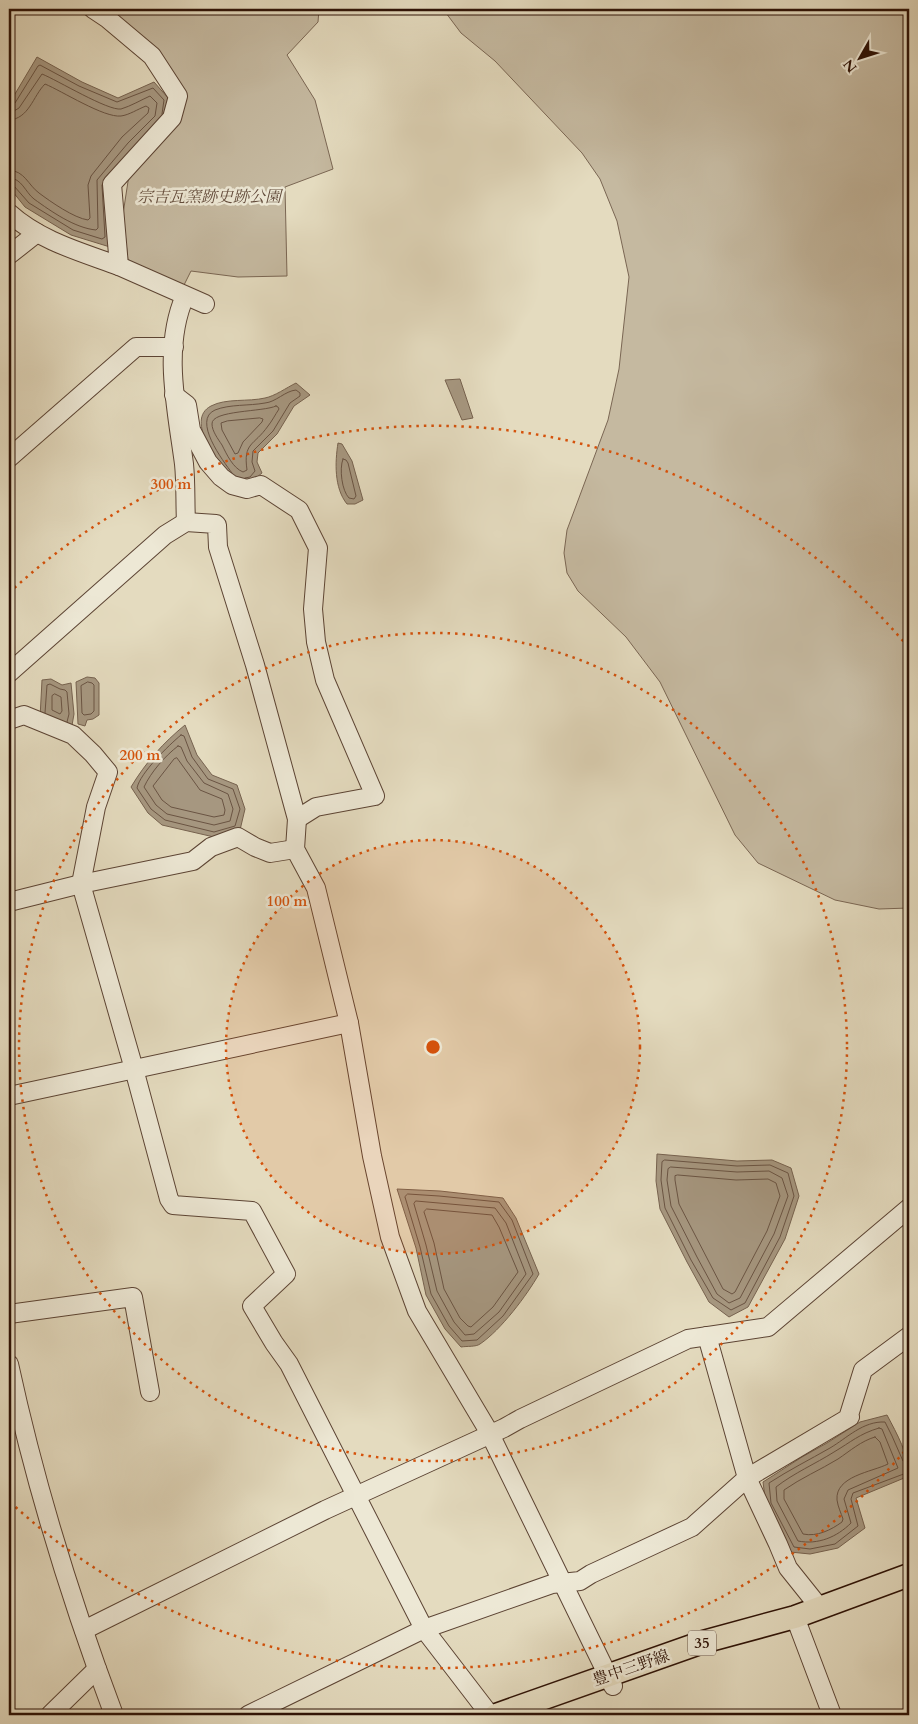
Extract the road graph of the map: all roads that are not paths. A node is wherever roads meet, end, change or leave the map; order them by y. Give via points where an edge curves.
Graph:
1 (93, 9) edge
2 (9, 213) edge
3 (37, 233) junction
4 (9, 255) edge
5 (119, 266) junction
6 (184, 296) junction
7 (205, 304) dead end
8 (174, 347) junction
9 (174, 396) junction
10 (9, 458) edge
11 (186, 522) junction
12 (9, 673) edge
13 (9, 720) edge
14 (297, 819) junction
15 (295, 849) junction
16 (81, 884) junction
17 (9, 902) edge
18 (349, 1023) junction
19 (134, 1068) junction
20 (9, 1096) edge
21 (909, 1208) edge
22 (9, 1314) edge
23 (708, 1336) junction
24 (909, 1336) edge
25 (9, 1364) edge
26 (150, 1392) dead end
27 (12, 1399) edge
28 (490, 1434) junction
29 (746, 1478) junction
30 (356, 1496) junction
31 (909, 1575) edge
32 (562, 1583) junction
33 (820, 1608) junction
34 (795, 1617) junction
35 (424, 1629) junction
36 (84, 1630) junction
37 (97, 1669) junction
38 (610, 1681) junction
39 (50, 1715) edge
40 (114, 1715) edge
41 (248, 1715) edge
42 (490, 1715) edge
43 (496, 1715) edge
44 (832, 1715) edge

1 - 5 street via 152,56 178,96 172,118 112,184
2 - 3 street
3 - 4 street
3 - 5 street
5 - 6 street
6 - 7 street
6 - 8 street via 175,326
8 - 9 street
8 - 10 street via 136,347
9 - 11 street via 184,465
9 - 14 street via 187,405 190,430 208,462 221,476 232,485 247,489 261,485 299,510 318,548 313,609 316,642 325,680 375,796 316,807
11 - 12 street via 165,535
11 - 14 street via 217,526 218,547 255,665
13 - 16 street via 24,715 73,735 108,772 96,807
14 - 15 street
15 - 16 street via 270,853 238,836 211,848 193,862
15 - 18 street via 316,888
16 - 17 street
16 - 19 street
18 - 19 street
18 - 28 street via 390,1237 417,1311
19 - 20 street
19 - 30 street via 173,1205 252,1211 286,1274 252,1306 289,1364
21 - 23 street via 768,1327
22 - 26 street via 134,1297
23 - 28 street via 688,1339
23 - 29 street
24 - 29 street via 863,1370 850,1418
25 - 27 street
27 - 36 street
28 - 30 street
28 - 32 street
29 - 32 street via 692,1527 580,1581
29 - 33 street via 788,1568
30 - 35 street
30 - 36 street
31 - 33 main road, 豊中三野線 / 35
32 - 35 street
32 - 38 street
33 - 34 main road, 豊中三野線 / 35
34 - 38 main road, 豊中三野線 / 35 via 703,1642
34 - 44 street
35 - 41 street
35 - 42 street
36 - 37 street
37 - 39 street
37 - 40 street
38 - 43 main road, 豊中三野線 / 35

